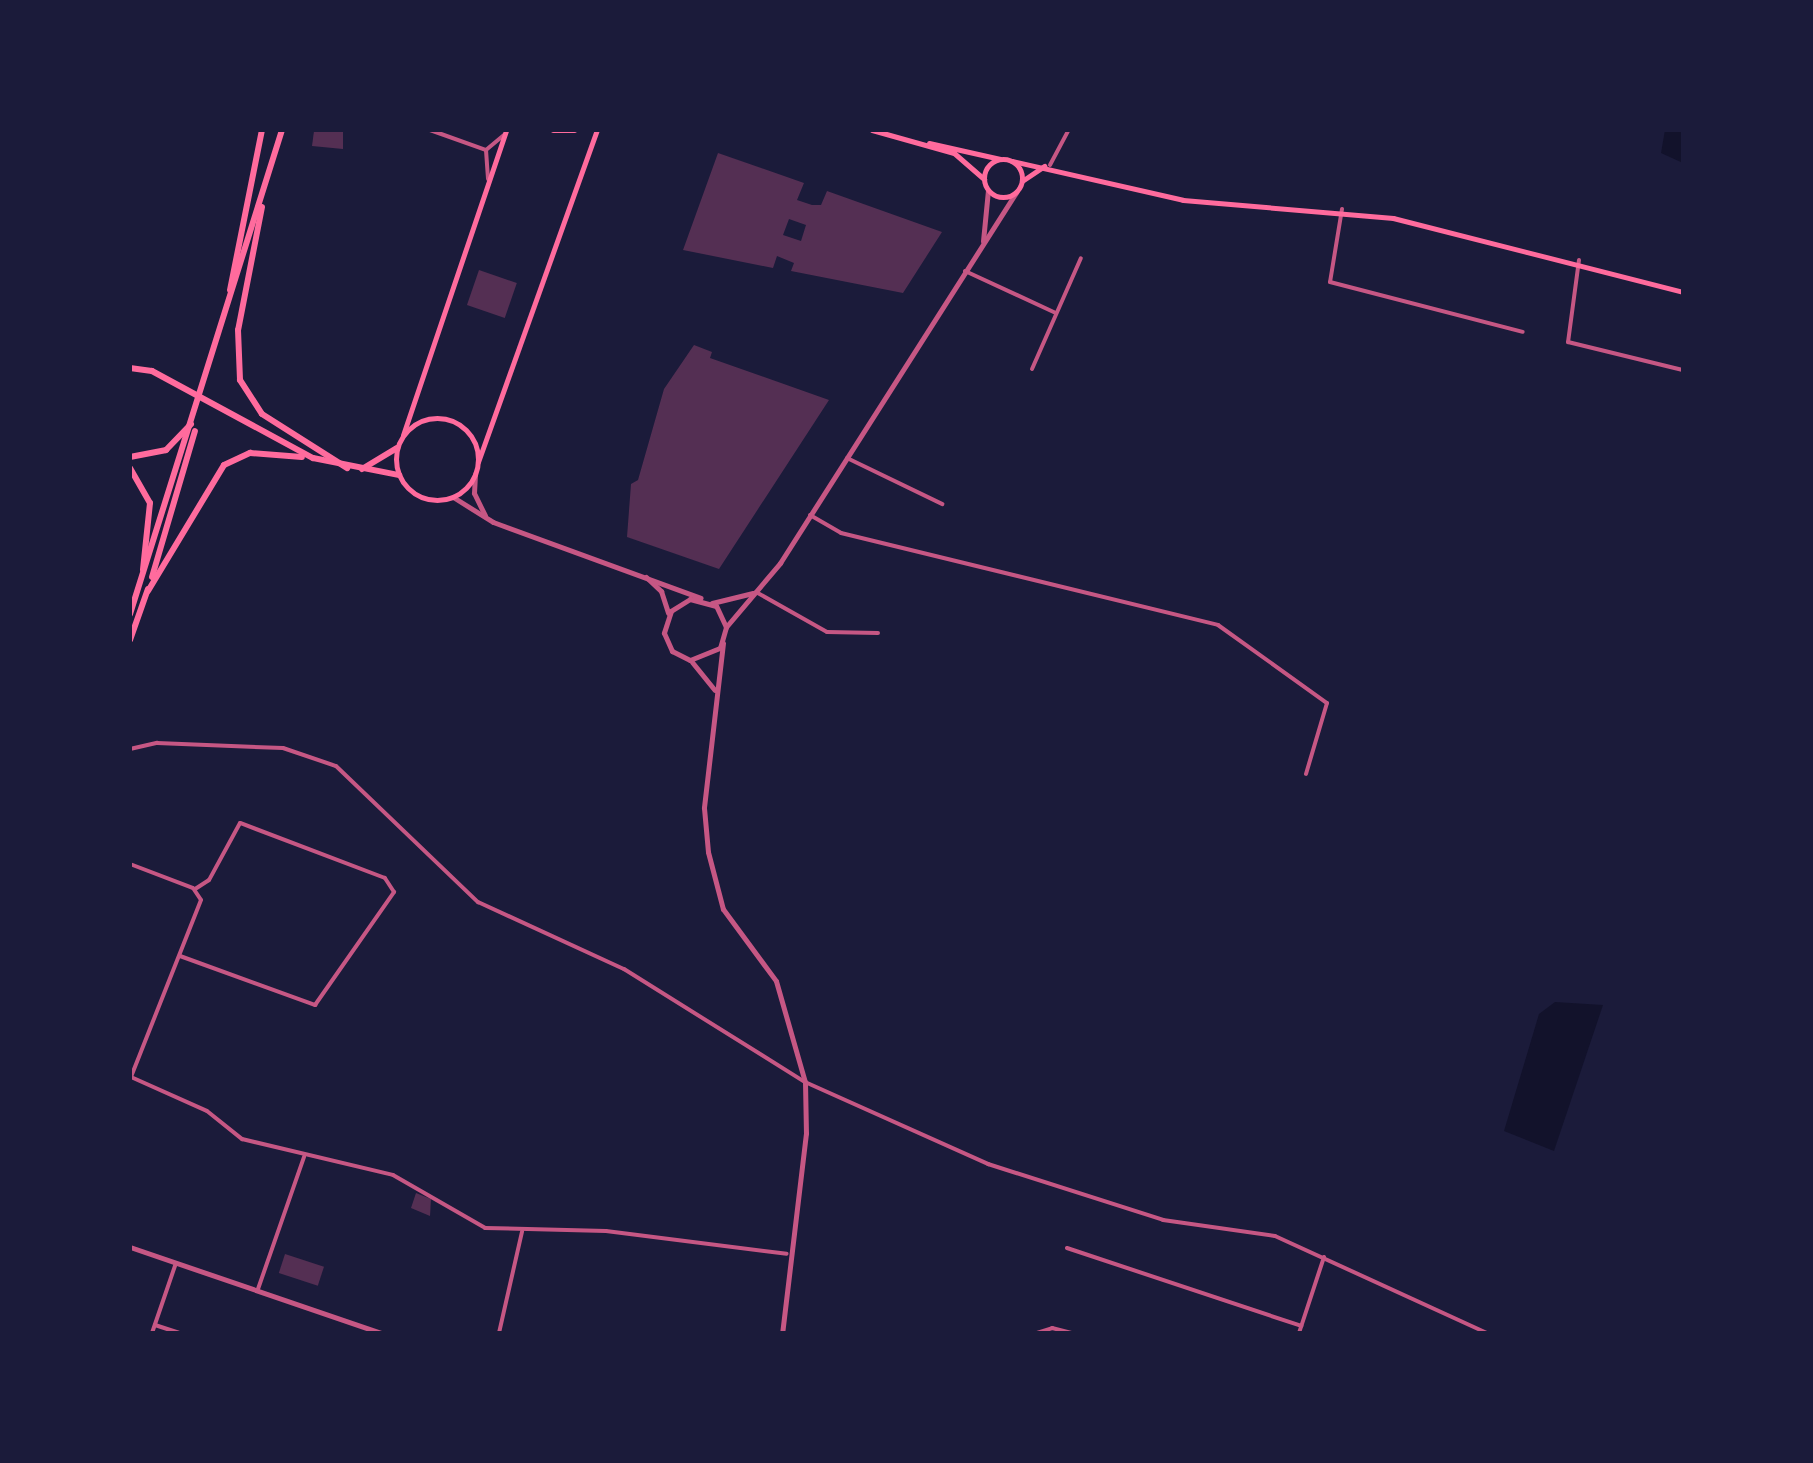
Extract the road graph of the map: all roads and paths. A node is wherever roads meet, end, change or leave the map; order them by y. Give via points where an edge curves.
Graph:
1 (262, 130) edge
2 (282, 130) edge
3 (430, 130) edge
4 (553, 130) edge
5 (574, 130) edge
6 (597, 130) edge
7 (872, 130) edge
8 (1070, 130) edge
9 (505, 132) edge
10 (926, 143) junction
11 (486, 150) junction
12 (1000, 159) junction
13 (1012, 161) junction
14 (1048, 165) junction
15 (984, 179) junction
16 (488, 181) junction
17 (1022, 181) junction
18 (263, 190) junction
19 (988, 190) junction
20 (1016, 192) junction
21 (1342, 209) junction
22 (982, 245) junction
23 (1081, 258) dead end
24 (1579, 260) junction
25 (966, 271) junction
26 (1683, 292) edge
27 (229, 307) junction
28 (1056, 314) junction
29 (1522, 332) dead end
30 (130, 368) edge
31 (1032, 369) dead end
32 (1683, 370) edge
33 (197, 415) junction
34 (403, 435) junction
35 (397, 448) junction
36 (130, 457) edge
37 (313, 458) junction
38 (847, 458) junction
39 (478, 462) junction
40 (130, 468) edge
41 (347, 468) junction
42 (361, 470) junction
43 (475, 474) junction
44 (399, 476) junction
45 (453, 497) junction
46 (942, 504) dead end
47 (810, 515) junction
48 (487, 519) junction
49 (644, 576) junction
50 (144, 590) junction
51 (756, 592) junction
52 (703, 600) junction
53 (712, 604) junction
54 (130, 614) edge
55 (668, 614) junction
56 (726, 627) junction
57 (878, 633) dead end
58 (130, 640) edge
59 (724, 642) junction
60 (690, 660) junction
61 (715, 690) junction
62 (130, 749) edge
63 (1306, 774) dead end
64 (130, 864) edge
65 (195, 889) junction
66 (180, 956) junction
67 (130, 1078) edge
68 (805, 1082) junction
69 (304, 1157) junction
70 (522, 1232) junction
71 (130, 1247) edge
72 (1067, 1248) dead end
73 (787, 1254) junction
74 (1324, 1257) junction
75 (176, 1263) junction
76 (257, 1291) junction
77 (155, 1325) junction
78 (1301, 1326) junction
79 (152, 1333) edge
80 (179, 1333) edge
81 (382, 1333) edge
82 (499, 1333) edge
83 (782, 1333) edge
84 (1037, 1333) edge
85 (1072, 1333) edge
86 (1299, 1333) edge
87 (1487, 1333) edge

1 - 27 main road
2 - 18 main road
3 - 11 street
4 - 5 main road
6 - 39 main road
7 - 10 main road
8 - 14 street
9 - 11 street
9 - 16 main road
10 - 12 main road
10 - 15 main road via 963,158
11 - 16 street
12 - 13 main road
12 - 15 main road
13 - 14 main road
13 - 17 main road
14 - 17 main road
14 - 21 main road via 1194,201
15 - 19 main road
16 - 34 main road
17 - 20 main road
18 - 27 main road
18 - 41 main road via 238,330 240,380 262,414
19 - 20 main road via 1003,197
19 - 22 street
20 - 22 street
21 - 24 main road
21 - 29 street via 1330,282
22 - 25 street
23 - 28 street
24 - 26 main road
24 - 32 street via 1568,342
25 - 28 street
25 - 38 street
27 - 33 main road
28 - 31 street
30 - 37 main road via 152,370
33 - 36 main road via 172,446
33 - 50 main road
34 - 35 main road
34 - 39 main road via 426,419 447,419 470,435
35 - 42 main road
35 - 44 main road
37 - 41 main road
37 - 50 main road via 250,453 224,465
38 - 46 street
38 - 47 street
39 - 43 main road
40 - 50 main road via 145,488 150,512
41 - 42 main road
42 - 44 main road
43 - 45 main road
43 - 48 street via 475,499
44 - 45 main road via 421,497
45 - 48 street
47 - 51 street
47 - 63 street via 841,533 1218,626 1328,703
48 - 49 street
49 - 52 street
49 - 55 street via 661,591
50 - 54 main road
50 - 58 main road
51 - 53 street
51 - 56 street
51 - 57 street via 827,632
52 - 53 street
52 - 55 street via 681,602
53 - 56 street
55 - 60 street via 667,642
56 - 59 street
59 - 60 street via 712,656
59 - 61 street
60 - 61 street
61 - 68 street via 704,808 716,892 772,973
62 - 68 street via 157,742 283,748 341,769 478,902 635,974
64 - 65 street
65 - 66 street via 200,905
65 - 66 street via 212,877 236,823 392,883 393,895 324,998 310,1004
66 - 67 street
67 - 69 street via 207,1111 242,1139
68 - 73 street via 806,1133
68 - 74 street via 988,1164 1153,1218 1267,1233
69 - 70 street via 393,1175 485,1228
69 - 76 street
70 - 73 street via 606,1231
70 - 82 street
71 - 75 street
72 - 78 street
73 - 83 street
74 - 78 street
74 - 87 street
75 - 76 street
75 - 77 street
76 - 81 street
77 - 79 street
77 - 80 street
78 - 86 street
84 - 85 street

